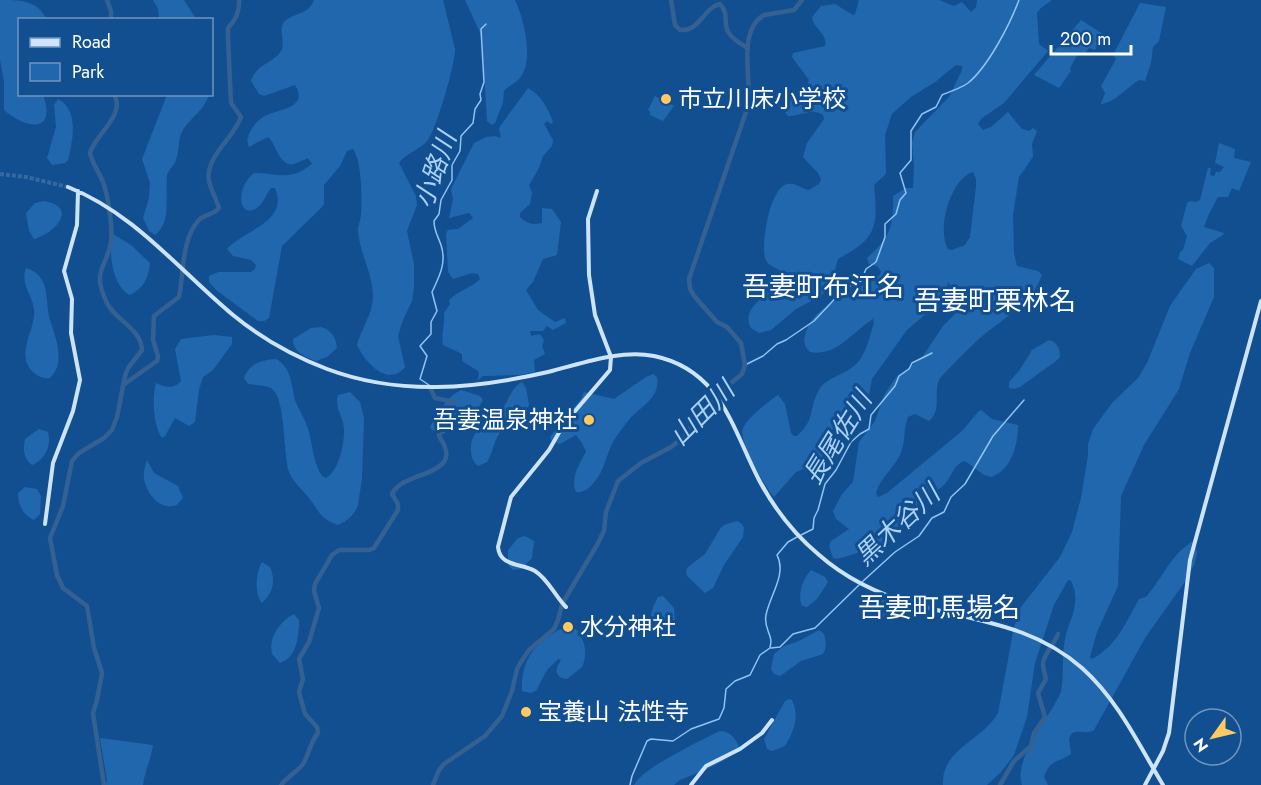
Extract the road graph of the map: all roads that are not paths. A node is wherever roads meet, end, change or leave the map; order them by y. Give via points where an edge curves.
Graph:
1 (68, 187) tunnel mouth
2 (78, 190) junction
3 (597, 191) dead end
4 (1261, 301) edge
5 (611, 357) junction
6 (45, 524) dead end
7 (565, 606) dead end
8 (772, 720) dead end
9 (1154, 770) junction
10 (691, 785) edge
11 (1145, 785) edge
12 (1163, 785) edge

1 - 2 street
2 - 5 street via 133,225 259,334 327,369 367,380 434,388 501,381
2 - 6 street via 77,225 64,271 72,299 72,333 80,380 53,463
3 - 5 street via 588,219 589,275 595,315
4 - 9 street via 1190,560 1169,733
5 - 7 street via 608,373 564,424 549,450 511,497 499,539 502,558 539,574
5 - 9 street via 644,355 678,363 712,390 729,414 757,476 784,519 833,566 862,585 897,599 1019,630 1073,660 1117,708
8 - 10 street via 762,734 706,766
9 - 11 street
9 - 12 street

